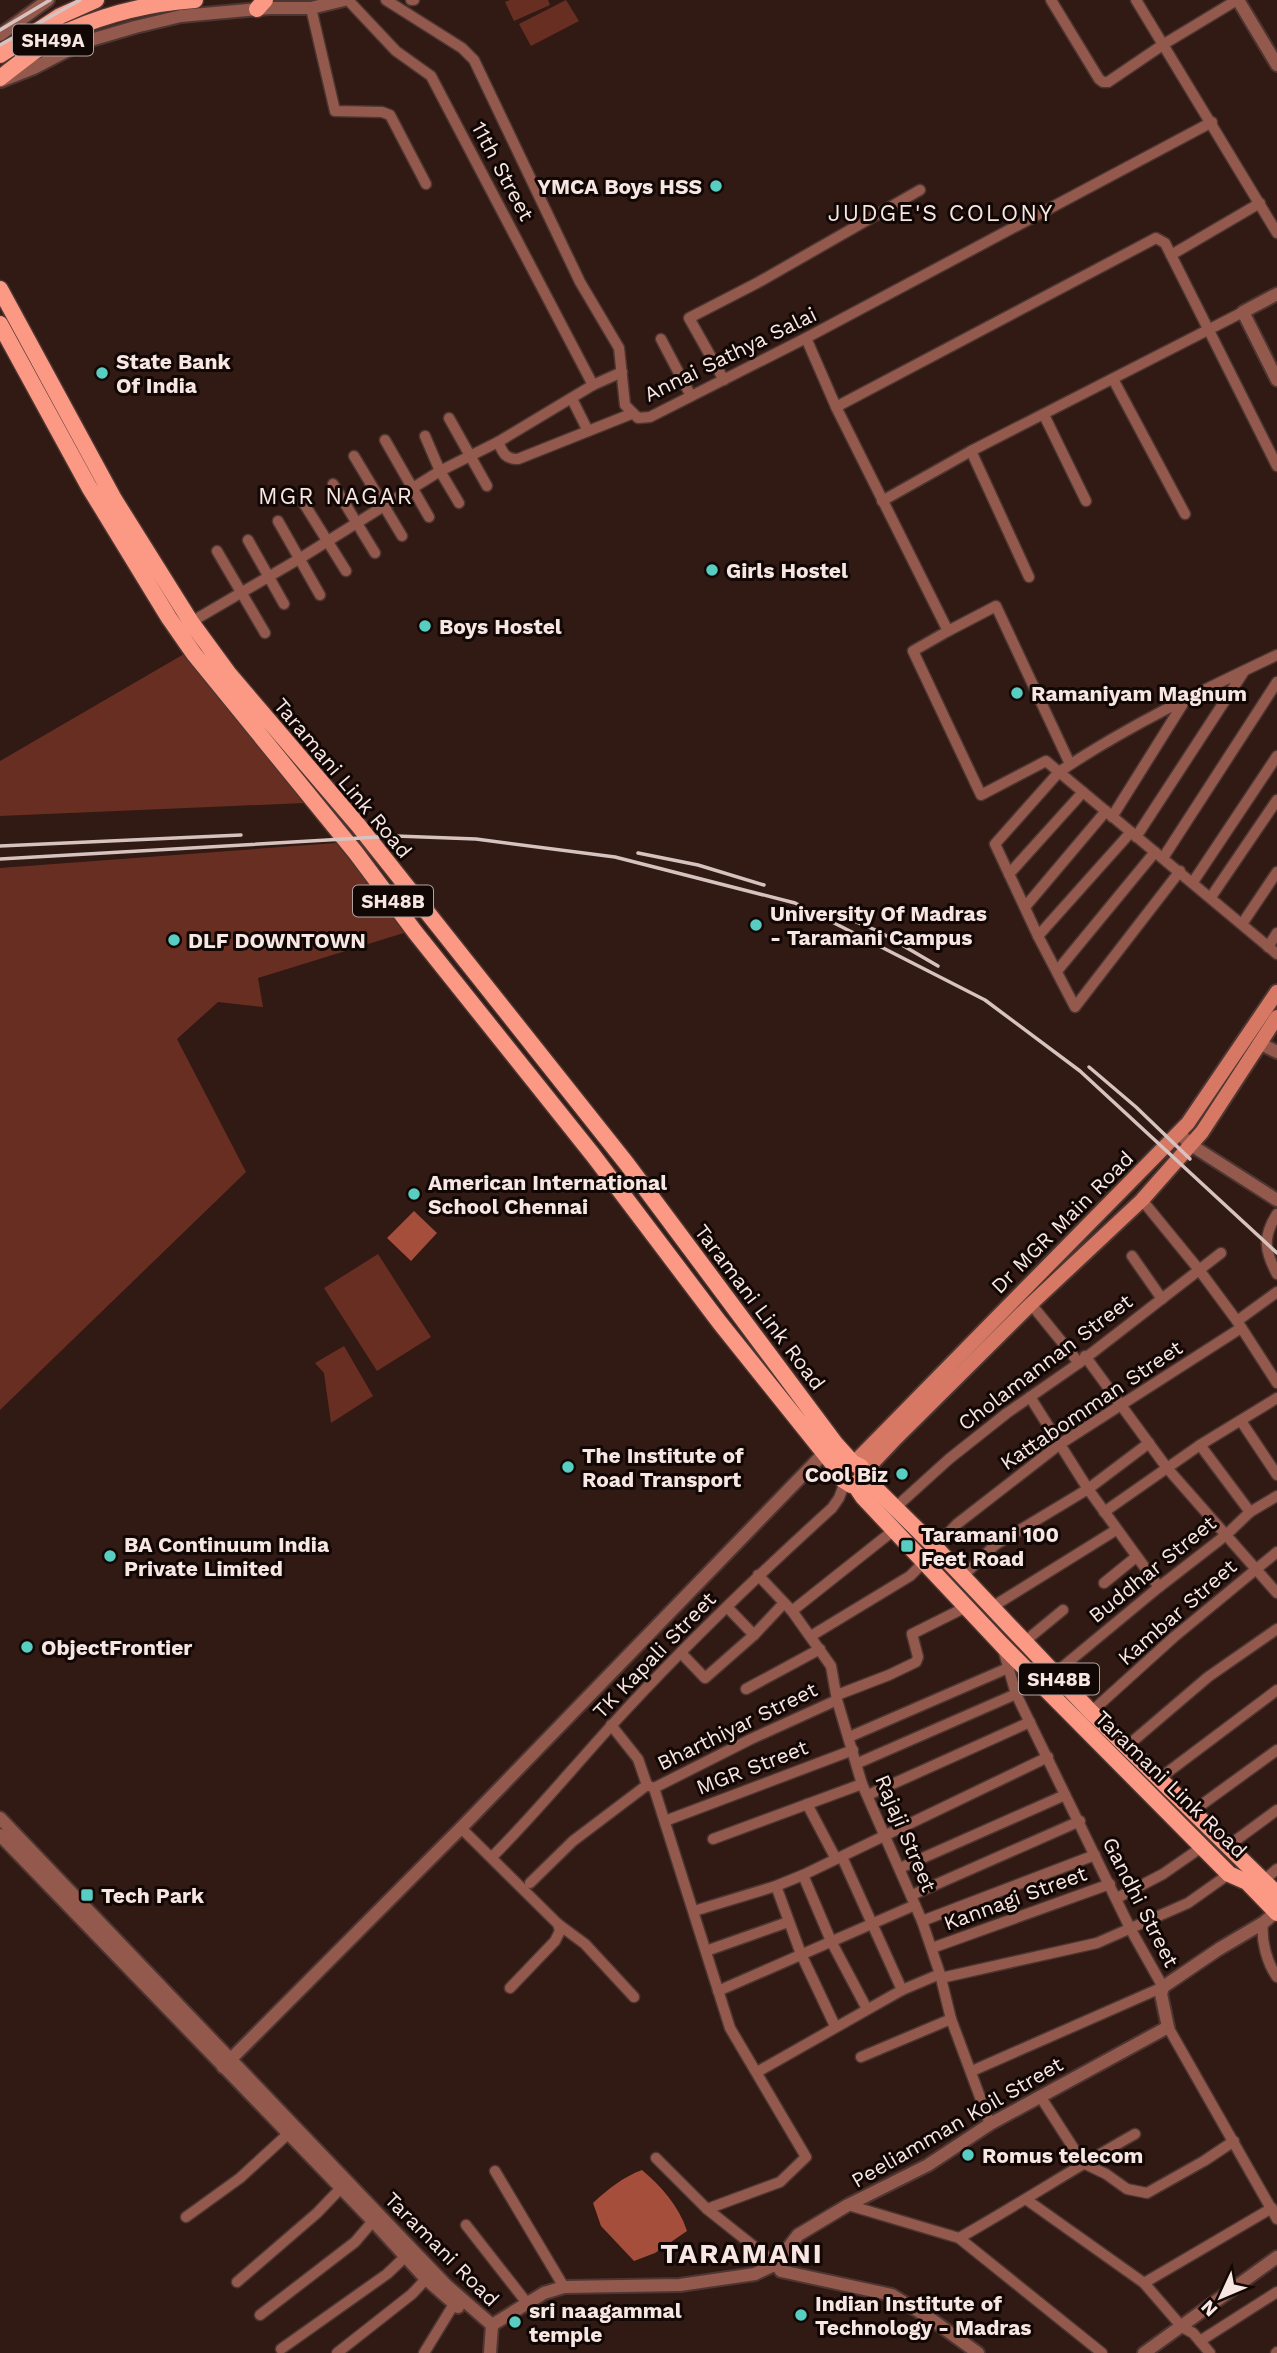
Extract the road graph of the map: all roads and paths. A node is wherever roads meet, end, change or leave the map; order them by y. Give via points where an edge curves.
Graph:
1 (48, 0) edge
2 (96, 0) edge
3 (195, 0) edge
4 (346, 0) edge
5 (386, 0) edge
6 (1051, 0) edge
7 (1136, 0) edge
8 (1238, 0) edge
9 (261, 5) edge
10 (311, 8) junction
11 (0, 35) edge
12 (1164, 44) junction
13 (0, 55) edge
14 (1277, 65) edge
15 (0, 80) edge
16 (1212, 122) junction
17 (426, 184) dead end
18 (920, 190) dead end
19 (1260, 203) junction
20 (1277, 233) edge
21 (1171, 255) junction
22 (0, 289) edge
23 (1277, 293) edge
24 (1243, 312) junction
25 (0, 324) edge
26 (1208, 330) junction
27 (806, 338) junction
28 (661, 339) dead end
29 (622, 372) junction
30 (1113, 379) junction
31 (724, 380) junction
32 (1277, 380) edge
33 (593, 385) junction
34 (691, 396) junction
35 (572, 399) junction
36 (836, 407) junction
37 (631, 414) junction
38 (1044, 415) junction
39 (449, 418) dead end
40 (588, 431) junction
41 (425, 436) dead end
42 (385, 440) dead end
43 (498, 442) junction
44 (971, 451) junction
45 (354, 456) dead end
46 (471, 456) junction
47 (1277, 467) edge
48 (440, 471) junction
49 (334, 484) dead end
50 (487, 486) dead end
51 (413, 488) junction
52 (882, 500) junction
53 (1086, 501) dead end
54 (303, 502) dead end
55 (459, 503) dead end
56 (385, 506) junction
57 (1185, 514) dead end
58 (429, 517) dead end
59 (278, 521) dead end
60 (357, 523) junction
61 (402, 536) dead end
62 (248, 540) dead end
63 (326, 542) junction
64 (217, 551) dead end
65 (375, 553) dead end
66 (299, 559) junction
67 (346, 571) dead end
68 (269, 576) junction
69 (1028, 577) dead end
70 (242, 593) junction
71 (320, 595) dead end
72 (284, 604) dead end
73 (191, 622) junction
74 (948, 631) junction
75 (265, 634) dead end
76 (1277, 655) edge
77 (1245, 670) junction
78 (1277, 682) edge
79 (1185, 700) junction
80 (1277, 756) edge
81 (1070, 764) junction
82 (1059, 772) junction
83 (1083, 792) junction
84 (1277, 800) edge
85 (1109, 814) junction
86 (1134, 834) junction
87 (1159, 855) junction
88 (1180, 872) junction
89 (1277, 872) edge
90 (1009, 874) junction
91 (1193, 882) junction
92 (1211, 897) junction
93 (1025, 907) junction
94 (1242, 924) junction
95 (1277, 933) edge
96 (1038, 936) junction
97 (1268, 947) junction
98 (1277, 954) edge
99 (1057, 971) junction
100 (1277, 992) edge
101 (1277, 1017) edge
102 (1259, 1043) junction
103 (1277, 1052) edge
104 (1179, 1133) junction
105 (1191, 1145) junction
106 (1142, 1200) junction
107 (1277, 1200) edge
108 (1277, 1214) edge
109 (1221, 1253) dead end
110 (1132, 1256) dead end
111 (1200, 1271) junction
112 (1277, 1274) edge
113 (1277, 1292) edge
114 (1162, 1299) junction
115 (1031, 1304) junction
116 (1239, 1324) junction
117 (1082, 1359) junction
118 (1277, 1384) edge
119 (1030, 1397) junction
120 (1277, 1398) edge
121 (1120, 1404) junction
122 (1241, 1421) junction
123 (1149, 1443) junction
124 (1060, 1444) junction
125 (1200, 1445) junction
126 (830, 1448) junction
127 (1167, 1468) junction
128 (854, 1474) junction
129 (1277, 1475) edge
130 (1088, 1489) junction
131 (1277, 1496) edge
132 (896, 1507) junction
133 (1250, 1512) junction
134 (1104, 1513) junction
135 (894, 1530) junction
136 (1116, 1530) junction
137 (1226, 1535) junction
138 (935, 1547) junction
139 (1277, 1552) edge
140 (1136, 1557) junction
141 (924, 1562) junction
142 (1257, 1568) junction
143 (758, 1575) junction
144 (963, 1576) junction
145 (1104, 1583) dead end
146 (1158, 1587) junction
147 (1277, 1593) edge
148 (727, 1607) junction
149 (788, 1607) junction
150 (966, 1607) junction
151 (992, 1607) junction
152 (1063, 1610) dead end
153 (1277, 1629) edge
154 (754, 1635) junction
155 (811, 1636) junction
156 (1024, 1642) junction
157 (1002, 1645) junction
158 (820, 1649) junction
159 (682, 1654) junction
160 (1008, 1668) junction
161 (1054, 1674) junction
162 (746, 1689) dead end
163 (1277, 1690) edge
164 (1016, 1693) junction
165 (837, 1697) junction
166 (1091, 1712) junction
167 (1030, 1722) junction
168 (611, 1725) junction
169 (849, 1737) junction
170 (1126, 1746) junction
171 (853, 1750) junction
172 (1277, 1750) edge
173 (1048, 1757) junction
174 (858, 1763) junction
175 (1160, 1778) junction
176 (862, 1784) junction
177 (651, 1786) junction
178 (868, 1794) junction
179 (1065, 1795) junction
180 (807, 1804) junction
181 (1277, 1810) edge
182 (1193, 1811) junction
183 (0, 1818) edge
184 (664, 1821) junction
185 (1080, 1821) junction
186 (461, 1828) junction
187 (0, 1835) edge
188 (885, 1836) junction
189 (713, 1839) dead end
190 (1227, 1846) junction
191 (1202, 1847) junction
192 (1095, 1855) junction
193 (492, 1857) junction
194 (839, 1858) junction
195 (900, 1868) junction
196 (1277, 1869) edge
197 (1229, 1874) junction
198 (803, 1875) junction
199 (1262, 1882) junction
200 (530, 1883) dead end
201 (1110, 1884) junction
202 (776, 1886) junction
203 (1277, 1895) edge
204 (1117, 1898) junction
205 (914, 1900) junction
206 (694, 1911) junction
207 (1277, 1912) edge
208 (922, 1921) junction
209 (788, 1922) junction
210 (1263, 1923) junction
211 (558, 1924) junction
212 (871, 1924) junction
213 (1131, 1930) junction
214 (831, 1941) junction
215 (932, 1948) junction
216 (706, 1951) junction
217 (801, 1954) junction
218 (941, 1976) junction
219 (1277, 1977) edge
220 (1163, 1987) junction
221 (510, 1988) dead end
222 (902, 1990) junction
223 (718, 1991) junction
224 (634, 1997) dead end
225 (867, 2009) junction
226 (951, 2019) junction
227 (835, 2026) junction
228 (1168, 2026) junction
229 (861, 2057) dead end
230 (227, 2062) junction
231 (972, 2071) junction
232 (757, 2072) junction
233 (1040, 2096) junction
234 (990, 2124) junction
235 (289, 2133) junction
236 (1135, 2134) dead end
237 (1234, 2141) junction
238 (656, 2158) dead end
239 (1083, 2164) junction
240 (495, 2171) dead end
241 (340, 2189) junction
242 (1027, 2200) junction
243 (848, 2205) junction
244 (1272, 2208) junction
245 (707, 2209) junction
246 (186, 2217) dead end
247 (1277, 2219) edge
248 (373, 2221) junction
249 (466, 2225) dead end
250 (959, 2238) junction
251 (406, 2256) junction
252 (1277, 2257) edge
253 (776, 2264) junction
254 (426, 2279) junction
255 (237, 2282) dead end
256 (1144, 2283) junction
257 (564, 2287) junction
258 (1277, 2292) edge
259 (527, 2303) junction
260 (454, 2304) junction
261 (260, 2315) dead end
262 (492, 2325) junction
263 (1182, 2327) junction
264 (1200, 2341) junction
265 (1160, 2348) edge
266 (281, 2349) dead end
267 (337, 2353) edge
268 (424, 2353) edge
269 (490, 2353) edge
270 (978, 2353) edge
271 (1102, 2353) edge
272 (1144, 2353) edge
273 (1210, 2353) edge

1 - 11 street
2 - 13 main road, SH49A via 60,16
3 - 15 main road, SH49A via 165,2 66,32
4 - 10 street
4 - 33 street, 11th Street via 396,51 431,76
5 - 29 street, Annai Sathya Salai via 474,60 580,282 620,348
6 - 12 street via 1103,82
7 - 12 street
8 - 12 street
8 - 14 street
9 - 10 street
9 - 15 street via 135,27 84,42
10 - 17 street via 335,111 390,114
12 - 16 street
16 - 19 street
16 - 27 street, Annai Sathya Salai
18 - 31 street via 690,318
19 - 20 street
19 - 21 street
21 - 26 street
21 - 36 street via 1162,240 1152,238
22 - 73 main road, Taramani Link Road / SH48B via 108,488
23 - 24 street
24 - 26 street
24 - 32 street
25 - 126 main road, Taramani Link Road / SH48B via 89,487 194,654 356,853 720,1323
26 - 30 street
26 - 47 street
27 - 31 street, Annai Sathya Salai
27 - 36 street
28 - 34 street
29 - 33 street
29 - 37 street, Annai Sathya Salai via 625,405
30 - 38 street
30 - 57 street
31 - 34 street, Annai Sathya Salai
33 - 35 street
34 - 37 street, Annai Sathya Salai via 650,417
35 - 40 street
35 - 43 street
36 - 52 street
37 - 40 street
38 - 44 street
38 - 53 street
39 - 46 street
40 - 43 street via 518,459 503,454
41 - 48 street
42 - 51 street
43 - 46 street
44 - 52 street
44 - 69 street
45 - 56 street
46 - 48 street
46 - 50 street
48 - 51 street
48 - 55 street
49 - 60 street
51 - 56 street
51 - 58 street
52 - 74 street
54 - 63 street
56 - 60 street
56 - 61 street
59 - 66 street
60 - 63 street
60 - 65 street
62 - 68 street
63 - 66 street
63 - 67 street
64 - 70 street
66 - 68 street
66 - 71 street
68 - 70 street
68 - 72 street
70 - 73 street
70 - 75 street
73 - 126 main road, Taramani Link Road / SH48B via 627,1164
74 - 81 street via 996,606
74 - 82 street via 913,651 981,795 1045,761
76 - 77 street
77 - 79 street
77 - 86 street
78 - 87 street
79 - 81 street
79 - 85 street
80 - 91 street
81 - 82 street
82 - 83 street
82 - 90 street via 995,844
83 - 85 street
83 - 90 street
84 - 92 street
85 - 86 street
85 - 93 street
86 - 87 street
86 - 96 street
87 - 88 street
87 - 99 street
88 - 91 street
88 - 99 street via 1075,1007
89 - 94 street
90 - 93 street
91 - 92 street
92 - 94 street
93 - 96 street
94 - 97 street
95 - 97 street
96 - 99 street
97 - 98 street
100 - 104 main road, Dr MGR Main Road
101 - 102 main road, Dr MGR Main Road
102 - 103 street
102 - 105 main road, Dr MGR Main Road
104 - 105 street
104 - 128 main road, Dr MGR Main Road
105 - 106 main road, Dr MGR Main Road
105 - 107 street
106 - 111 street
106 - 115 main road, Dr MGR Main Road
108 - 112 street via 1266,1240 1267,1256
109 - 111 street, Cholamannan Street
110 - 114 street
111 - 114 street, Cholamannan Street
111 - 116 street
113 - 116 street, Kattabomman Street
114 - 117 street, Cholamannan Street
115 - 117 street
115 - 128 main road, Dr MGR Main Road
116 - 118 street
116 - 121 street, Kattabomman Street
117 - 119 street, Cholamannan Street
117 - 121 street
119 - 124 street
119 - 132 street, Cholamannan Street
120 - 122 street
121 - 123 street
121 - 124 street, Kattabomman Street
122 - 125 street
122 - 129 street
123 - 127 street
123 - 130 street
124 - 130 street
124 - 138 street, Kattabomman Street via 957,1524
125 - 127 street
125 - 133 street
126 - 128 main road, Taramani Link Road / SH48B
126 - 186 street
127 - 134 street
127 - 137 street
128 - 132 main road, Taramani Link Road
128 - 135 main road, Taramani Link Road
128 - 143 street, TK Kapali Street via 832,1508
130 - 134 street
130 - 144 street via 995,1545
131 - 133 street, Buddhar Street
132 - 138 main road, Taramani Link Road / SH48B
133 - 137 street, Buddhar Street
134 - 136 street
135 - 141 main road, Taramani Link Road / SH48B
135 - 149 street
136 - 140 street
136 - 151 street
137 - 142 street
137 - 146 street, Buddhar Street
138 - 144 main road, Taramani Link Road / SH48B
139 - 142 street, Kambar Street
140 - 145 street
140 - 146 street
141 - 150 main road, Taramani Link Road / SH48B
141 - 155 street via 910,1576
142 - 147 street
142 - 166 street, Kambar Street
143 - 148 street, TK Kapali Street
143 - 149 street, Rajaji Street
144 - 151 main road, Taramani Link Road / SH48B
146 - 161 street, Buddhar Street
148 - 154 street
148 - 159 street, TK Kapali Street
149 - 154 street
149 - 155 street, Rajaji Street
150 - 157 main road, Taramani Link Road / SH48B
150 - 165 street, Bharthiyar Street via 912,1634 916,1662
151 - 156 main road, Taramani Link Road / SH48B
152 - 156 street
153 - 170 street via 1208,1677
154 - 159 street via 705,1678
155 - 158 street, Rajaji Street
156 - 161 main road, Taramani Link Road / SH48B
157 - 160 street, Gandhi Street
157 - 191 main road, Taramani Link Road / SH48B
158 - 162 street
158 - 165 street, Rajaji Street via 831,1666
159 - 168 street, TK Kapali Street
160 - 164 street, Gandhi Street
160 - 169 street
161 - 166 main road, Taramani Link Road / SH48B
163 - 175 street
164 - 167 street, Gandhi Street
164 - 174 street
165 - 169 street, Rajaji Street
165 - 177 street, Bharthiyar Street
166 - 170 main road, Taramani Link Road / SH48B
167 - 173 street, Gandhi Street
167 - 178 street
168 - 177 street via 638,1759
168 - 193 street, TK Kapali Street
169 - 171 street, Rajaji Street
170 - 175 main road, Taramani Link Road / SH48B
171 - 174 street, Rajaji Street
171 - 184 street, MGR Street
172 - 182 street
173 - 179 street, Gandhi Street
173 - 188 street
174 - 176 street, Rajaji Street
175 - 182 main road, Taramani Link Road / SH48B
176 - 178 street, Rajaji Street
176 - 180 street
177 - 184 street
177 - 200 street, Bharthiyar Street via 573,1841
178 - 188 street, Rajaji Street
179 - 185 street, Gandhi Street
179 - 195 street
180 - 189 street
180 - 194 street
181 - 190 street
182 - 190 main road, Taramani Link Road / SH48B
183 - 230 street, Taramani Road
184 - 206 street
185 - 192 street, Gandhi Street
185 - 205 street
186 - 193 street
186 - 230 street
187 - 230 street, Taramani Road
188 - 194 street
188 - 195 street, Rajaji Street
190 - 199 main road, Taramani Link Road / SH48B
191 - 197 main road, Taramani Link Road / SH48B
191 - 204 street
192 - 201 street, Gandhi Street
192 - 208 street
193 - 211 street
194 - 198 street
194 - 212 street
195 - 205 street, Rajaji Street
196 - 199 street
197 - 207 main road, Taramani Link Road / SH48B via 1247,1882
197 - 213 street via 1188,1903
198 - 202 street
198 - 214 street
199 - 203 main road, Taramani Link Road / SH48B
201 - 204 street, Gandhi Street
201 - 215 street, Kannagi Street
202 - 206 street
202 - 209 street
204 - 213 street, Gandhi Street
205 - 208 street, Rajaji Street
205 - 212 street
206 - 216 street
207 - 210 street
208 - 215 street, Rajaji Street
209 - 216 street
209 - 217 street
210 - 219 street via 1264,1942
210 - 220 street
211 - 221 street via 555,1941
211 - 224 street via 585,1944
212 - 214 street
212 - 222 street
213 - 218 street via 1097,1943
213 - 220 street, Gandhi Street
214 - 217 street
214 - 225 street
215 - 218 street, Rajaji Street
216 - 223 street
217 - 223 street
217 - 227 street
218 - 222 street
218 - 226 street, Rajaji Street
220 - 228 street, Gandhi Street
220 - 231 street
222 - 225 street
223 - 232 street via 730,2028
225 - 227 street
226 - 229 street
226 - 231 street, Rajaji Street
227 - 232 street
228 - 233 street, Peeliamman Koil Street
228 - 237 street, Gandhi Street
230 - 235 street, Taramani Road
230 - 262 street, Taramani Road via 446,2285
231 - 234 street, Rajaji Street
232 - 245 street via 806,2157 780,2182
233 - 234 street, Peeliamman Koil Street
233 - 239 street
234 - 243 street, Peeliamman Koil Street via 928,2165
235 - 241 street, Taramani Road
235 - 246 street via 240,2178
236 - 239 street
237 - 239 street via 1147,2193 1127,2189
237 - 244 street, Gandhi Street
238 - 245 street
239 - 242 street
240 - 257 street
241 - 248 street, Taramani Road
241 - 255 street
242 - 250 street
242 - 256 street
243 - 250 street
243 - 253 street, Peeliamman Koil Street via 798,2235
244 - 247 street, Gandhi Street
244 - 256 street
245 - 253 street
248 - 251 street, Taramani Road
248 - 261 street via 355,2242
249 - 259 street
250 - 271 street
251 - 254 street, Taramani Road
251 - 266 street
252 - 263 street
253 - 257 street via 755,2274 680,2285
253 - 270 street via 781,2271 892,2295
254 - 260 street, Taramani Road
254 - 267 street
256 - 263 street
257 - 259 street
258 - 264 street
259 - 262 street
260 - 262 street, Taramani Road
260 - 268 street
262 - 269 street
263 - 264 street
263 - 265 street
264 - 273 street
265 - 272 street

